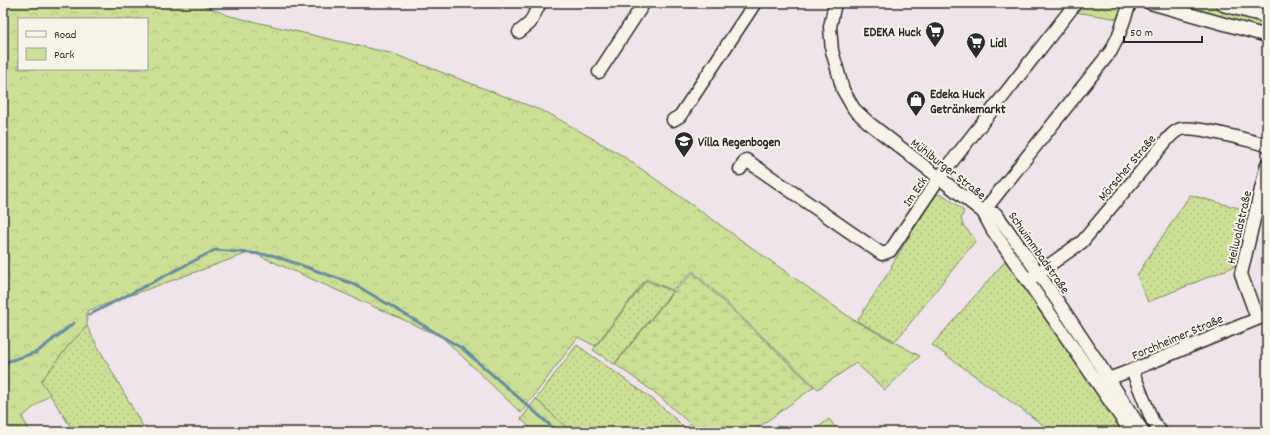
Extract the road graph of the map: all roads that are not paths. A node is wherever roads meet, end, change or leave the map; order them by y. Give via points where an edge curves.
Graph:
1 (540, 3) edge
2 (644, 3) edge
3 (755, 3) edge
4 (835, 3) edge
5 (1076, 3) edge
6 (1130, 3) edge
7 (1150, 3) edge
8 (1226, 3) edge
9 (1267, 14) edge
10 (519, 32) dead end
11 (1267, 36) edge
12 (599, 72) dead end
13 (673, 120) dead end
14 (1267, 145) edge
15 (1267, 164) edge
16 (740, 169) dead end
17 (939, 178) junction
18 (983, 212) junction
19 (1038, 272) junction
20 (1028, 280) junction
21 (1262, 316) edge
22 (1132, 370) junction
23 (1103, 381) junction
24 (1131, 432) edge
25 (1143, 432) edge
26 (1161, 432) edge

1 - 10 street via 530,23
2 - 12 street
3 - 13 street via 680,116
4 - 17 street, Mühlburger Straße via 830,27 832,51 843,90 854,109
5 - 17 street, Im Eck
6 - 18 street via 1111,51
7 - 11 street
8 - 9 street
14 - 19 street, Mörscher Straße via 1198,129 1181,129 1162,146 1082,242
15 - 21 street, Heilwaldstraße via 1241,274
16 - 17 street, Im Eck via 746,160 882,254 890,251
17 - 18 street, Mühlburger Straße
18 - 19 street, Schwimmbadstraße via 996,214
18 - 20 street, Mühlburger Straße
19 - 20 street, Mörscher Straße
19 - 23 street, Schwimmbadstraße
20 - 23 street, Mühlburger Straße
21 - 22 street, Forchheimer Straße
22 - 23 street, Forchheimer Straße
22 - 26 street via 1152,420
23 - 24 street, Mühlburger Straße
23 - 25 street, Schwimmbadstraße

